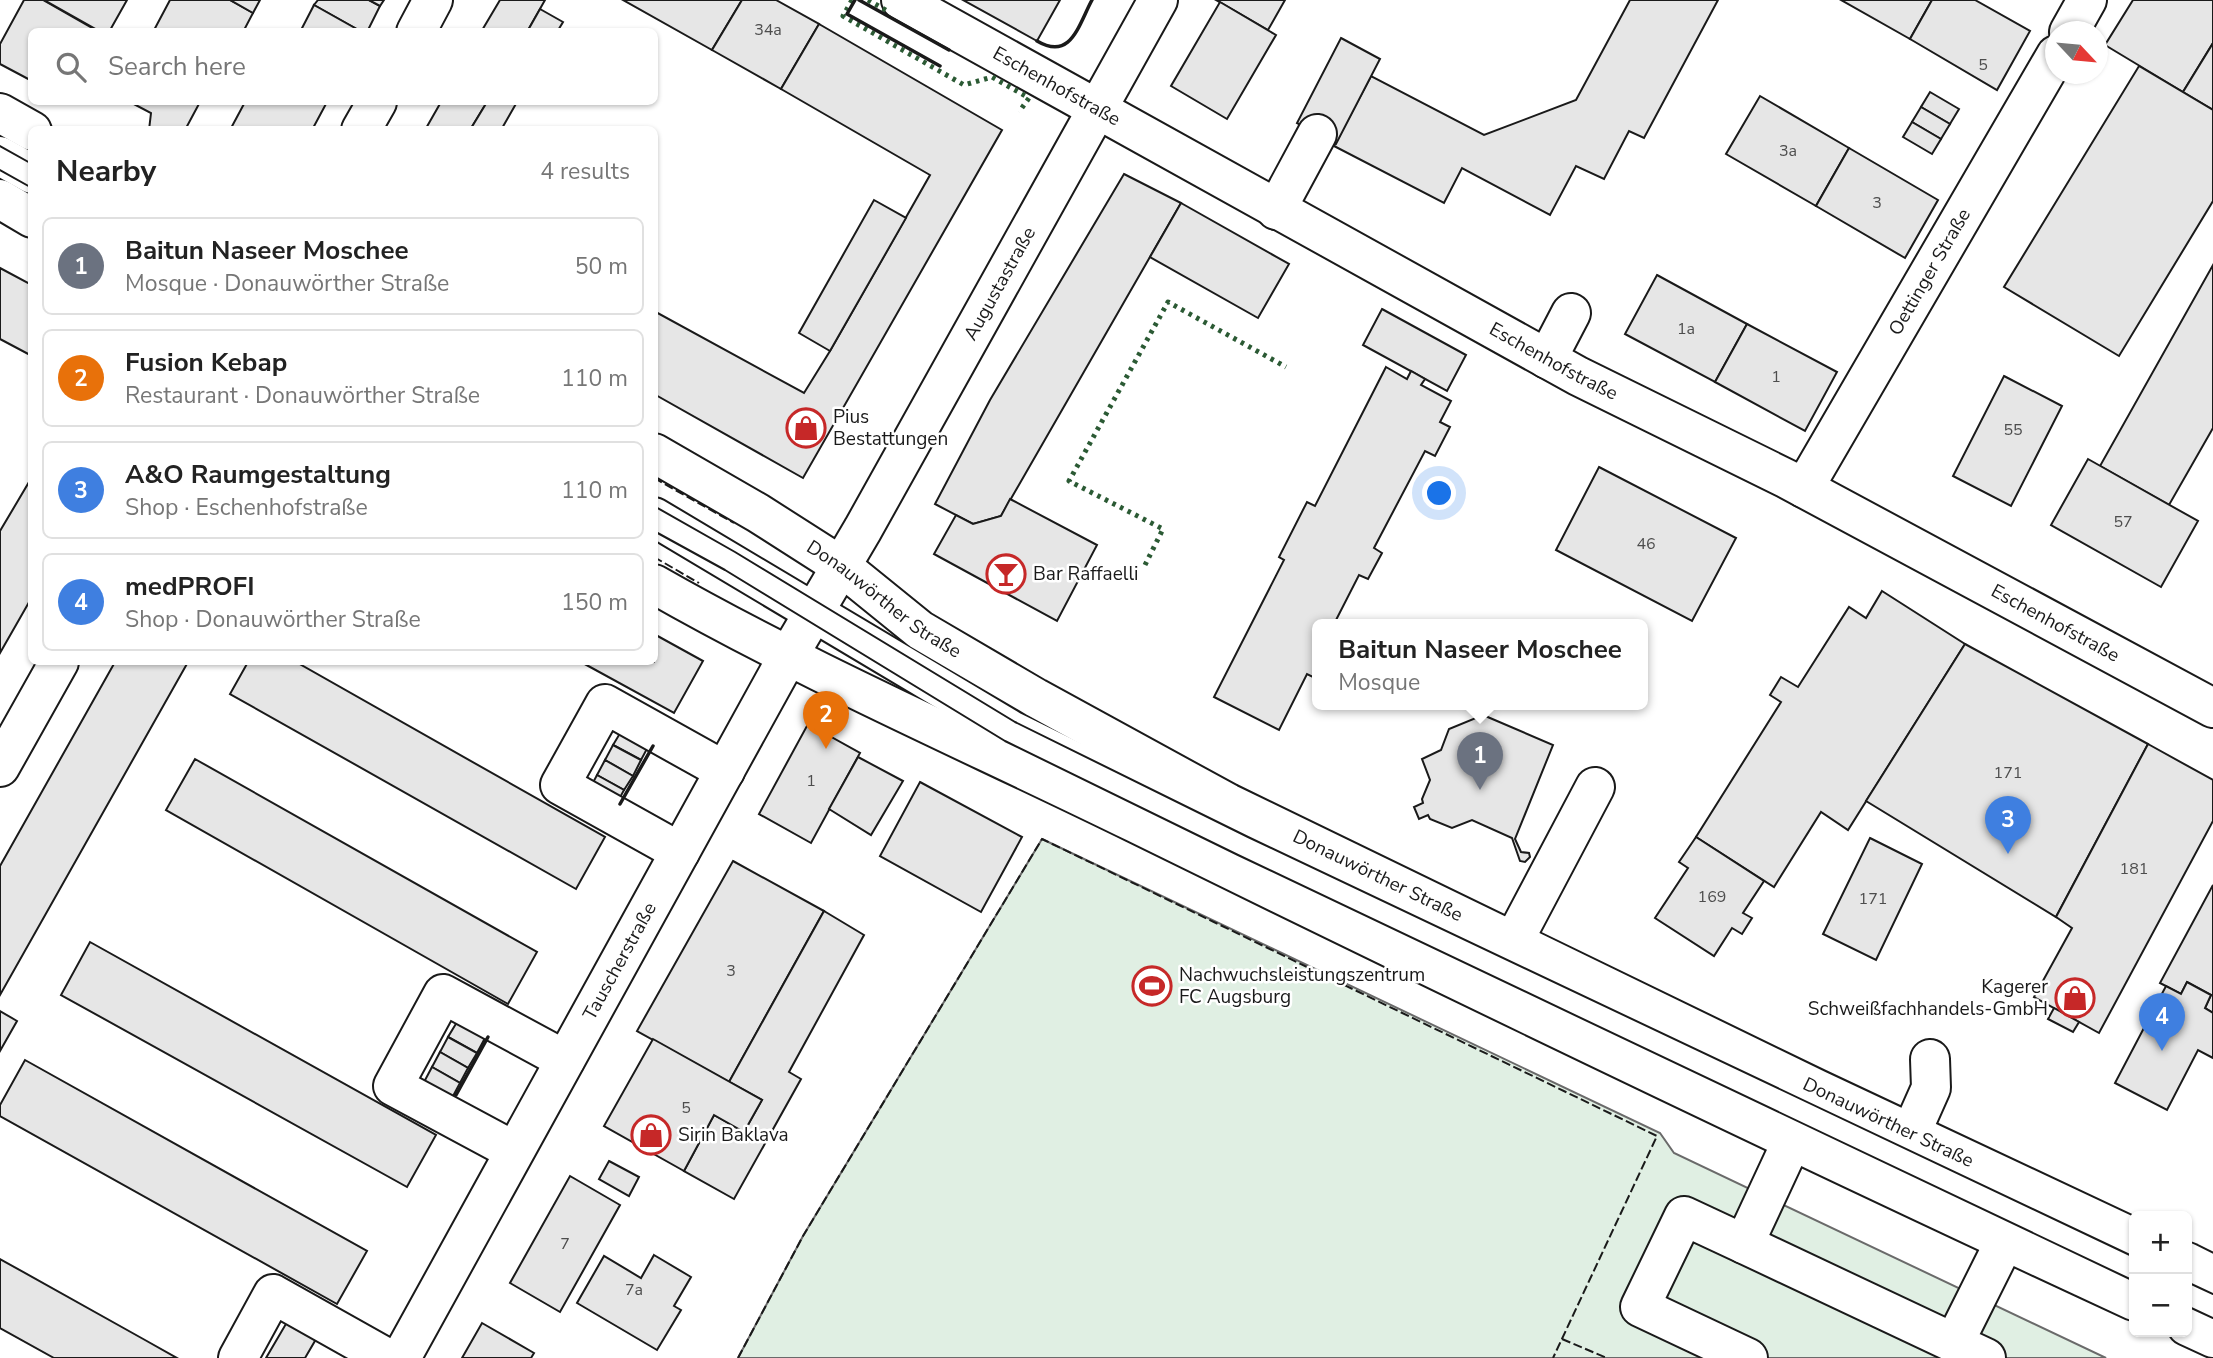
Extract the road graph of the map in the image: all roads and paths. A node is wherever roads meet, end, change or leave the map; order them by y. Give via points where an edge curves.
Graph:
1 (433, 0) edge
2 (901, 0) edge
3 (2087, 0) edge
4 (1154, 2) edge
5 (2075, 21) edge
6 (418, 28) edge
7 (2045, 74) edge
8 (375, 105) edge
9 (1096, 109) junction
10 (0, 113) edge
11 (363, 126) edge
12 (28, 129) edge
13 (1317, 134) dead end
14 (0, 156) edge
15 (28, 172) edge
16 (0, 199) edge
17 (1276, 210) junction
18 (28, 216) edge
19 (1571, 313) dead end
20 (1547, 359) junction
21 (658, 455) edge
22 (1804, 488) junction
23 (658, 519) edge
24 (841, 566) junction
25 (658, 586) edge
26 (814, 612) junction
27 (787, 658) junction
28 (57, 665) edge
29 (2213, 708) edge
30 (0, 767) edge
31 (725, 771) junction
32 (1595, 787) dead end
33 (680, 852) junction
34 (1513, 942) junction
35 (1930, 1059) dead end
36 (565, 1060) junction
37 (1911, 1133) junction
38 (1792, 1141) junction
39 (514, 1151) junction
40 (2129, 1236) edge
41 (2005, 1241) junction
42 (1744, 1244) junction
43 (2192, 1264) edge
44 (2129, 1265) edge
45 (2213, 1275) edge
46 (2192, 1294) edge
47 (2129, 1299) edge
48 (2213, 1305) edge
49 (2192, 1328) edge
50 (2213, 1338) edge
51 (1970, 1351) edge
52 (238, 1358) edge
53 (387, 1358) edge
54 (401, 1358) edge
55 (1748, 1358) edge

1 - 6 street
2 - 9 street, Eschenhofstraße
3 - 5 street
4 - 9 street, Augustastraße
7 - 22 street, Oettinger Straße
8 - 11 street
9 - 17 street, Eschenhofstraße
9 - 24 street, Augustastraße
10 - 12 street
13 - 17 street
14 - 15 street
16 - 18 street
17 - 20 street, Eschenhofstraße
19 - 20 street
20 - 22 street, Eschenhofstraße
21 - 24 street, Donauwörther Straße
22 - 29 street, Eschenhofstraße
23 - 26 street
24 - 26 street, Tauscherstraße
24 - 34 street, Donauwörther Straße via 920,630 1035,698 1270,825
25 - 27 street
26 - 27 street, Tauscherstraße
26 - 44 street via 1023,736
27 - 31 street, Tauscherstraße
27 - 38 street
28 - 30 street
31 - 33 street, Tauscherstraße
31 - 33 street via 605,704 560,785
32 - 34 street
33 - 36 street, Tauscherstraße
34 - 37 street, Donauwörther Straße
35 - 37 street via 1931,1088
36 - 39 street, Tauscherstraße
36 - 39 street via 443,994 393,1086
37 - 40 street, Donauwörther Straße
38 - 41 street
38 - 42 street
39 - 54 street, Tauscherstraße
41 - 47 street
41 - 51 street
42 - 51 street
42 - 55 street via 1684,1216 1640,1307
43 - 45 street
46 - 48 street
49 - 50 street
52 - 53 street via 273,1294

